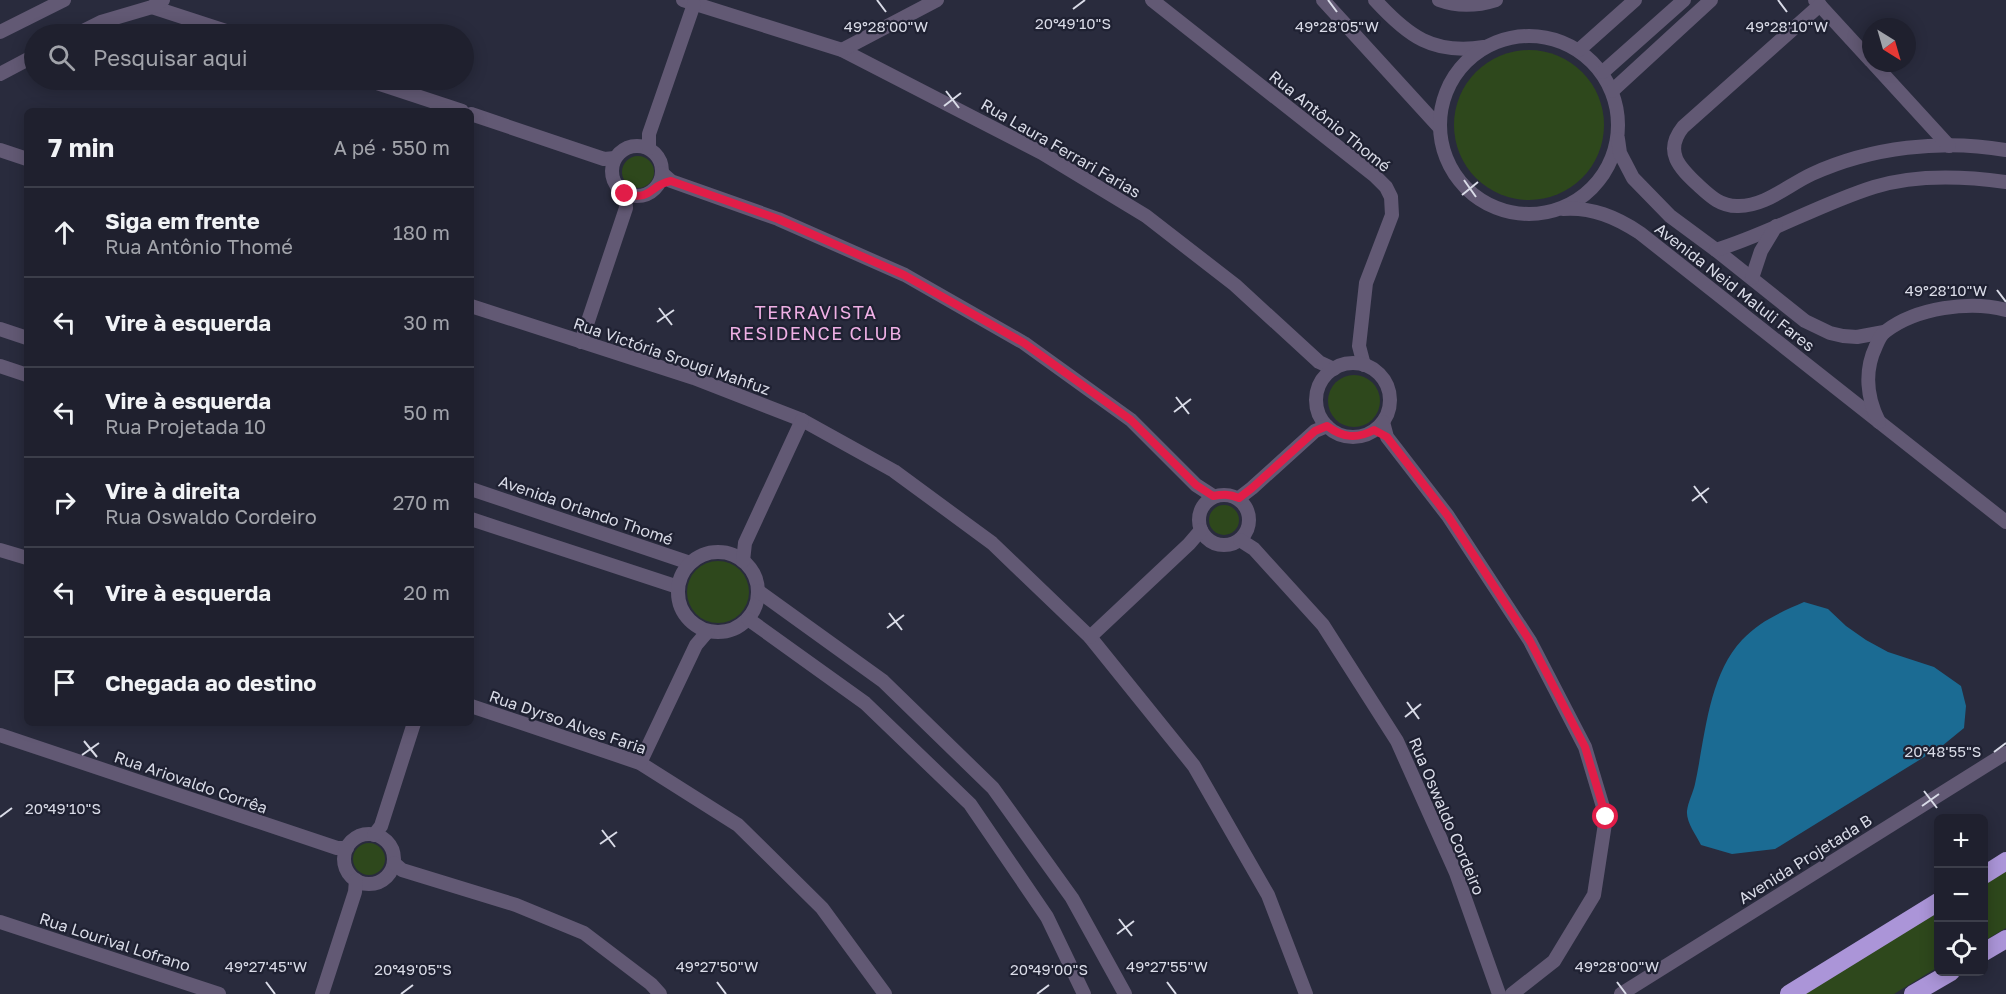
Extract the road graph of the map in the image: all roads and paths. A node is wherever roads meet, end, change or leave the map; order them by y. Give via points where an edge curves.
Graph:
1 (64, 0) edge
2 (938, 0) edge
3 (1152, 0) edge
4 (1323, 0) edge
5 (1375, 0) edge
6 (1439, 0) edge
7 (1496, 0) edge
8 (1635, 0) edge
9 (1684, 0) edge
10 (1711, 0) edge
11 (689, 2) edge
12 (1817, 2) edge
13 (158, 3) edge
14 (96, 24) edge
15 (210, 24) edge
16 (0, 32) edge
17 (1486, 47) junction
18 (842, 50) junction
19 (1580, 50) junction
20 (1862, 51) edge
21 (24, 61) edge
22 (1603, 72) junction
23 (1881, 72) edge
24 (0, 74) edge
25 (398, 90) edge
26 (1612, 91) junction
27 (453, 108) edge
28 (474, 115) edge
29 (1440, 128) junction
30 (1618, 140) junction
31 (646, 143) junction
32 (1949, 146) junction
33 (0, 150) edge
34 (2006, 150) edge
35 (24, 158) edge
36 (610, 161) junction
37 (664, 179) junction
38 (2006, 182) edge
39 (629, 199) junction
40 (1555, 210) junction
41 (1776, 226) junction
42 (1716, 250) junction
43 (1752, 278) junction
44 (474, 307) edge
45 (2006, 310) edge
46 (0, 329) edge
47 (1884, 332) junction
48 (24, 337) edge
49 (581, 342) junction
50 (1359, 346) junction
51 (1348, 364) junction
52 (1364, 365) junction
53 (0, 366) edge
54 (24, 374) edge
55 (1329, 374) junction
56 (802, 420) junction
57 (1880, 423) junction
58 (1321, 426) junction
59 (1382, 430) junction
60 (474, 490) edge
61 (1209, 499) junction
62 (1242, 502) junction
63 (474, 520) edge
64 (2006, 522) edge
65 (1204, 534) junction
66 (1243, 536) junction
67 (0, 549) edge
68 (24, 557) edge
69 (738, 557) junction
70 (690, 563) junction
71 (678, 587) junction
72 (759, 591) junction
73 (748, 619) junction
74 (703, 629) junction
75 (1090, 637) junction
76 (474, 707) edge
77 (413, 726) edge
78 (0, 735) edge
79 (2006, 753) edge
80 (640, 763) junction
81 (379, 833) junction
82 (343, 850) junction
83 (2006, 861) edge
84 (396, 868) junction
85 (1988, 872) edge
86 (358, 885) junction
87 (1934, 904) edge
88 (0, 922) edge
89 (2006, 939) edge
90 (1988, 949) edge
91 (1944, 976) edge
92 (1124, 993) edge
93 (219, 994) edge
94 (322, 994) edge
95 (660, 994) edge
96 (885, 994) edge
97 (1084, 994) edge
98 (1306, 994) edge
99 (1499, 994) edge
100 (1512, 994) edge
101 (1622, 994) edge
102 (1789, 994) edge
103 (1913, 994) edge

1 - 16 street
2 - 18 street
3 - 50 street, Rua Antônio Thomé via 1386,187 1392,215 1366,283
4 - 29 street
5 - 17 street via 1421,39 1453,49
6 - 7 street via 1468,5
8 - 19 street
9 - 22 street
10 - 26 street
11 - 18 street, Rua Laura Ferrari Farias
11 - 31 street
12 - 20 street
12 - 32 street via 1683,127 1675,141 1675,156 1682,170 1714,200 1738,207 1755,205 1813,174 1868,155
13 - 14 street
13 - 15 street
17 - 19 street via 1509,38 1534,35 1558,39
17 - 29 street via 1461,67 1452,81 1441,111
18 - 55 street, Rua Laura Ferrari Farias via 1042,153 1146,216 1235,285
19 - 22 street
21 - 24 street
22 - 26 street
23 - 32 street
25 - 27 street
26 - 30 street via 1617,106
28 - 36 street
29 - 40 street via 1451,167 1477,197 1491,206 1523,214
30 - 40 street via 1596,183 1584,195
30 - 42 street, Avenida Neid Maluli Fares via 1626,166 1638,183 1670,216
31 - 36 street via 625,148
31 - 37 street via 659,159
32 - 34 street
33 - 35 street
36 - 39 street via 614,183
37 - 39 street via 650,193
37 - 61 street via 778,219 904,275 1024,343 1131,420
38 - 41 street via 1922,178 1876,186
39 - 49 street
40 - 57 street, Avenida Neid Maluli Fares via 1591,211 1625,222
41 - 42 street
41 - 43 street via 1761,251
42 - 43 street, Avenida Neid Maluli Fares
43 - 47 street, Avenida Neid Maluli Fares via 1823,331 1857,337
44 - 49 street, Rua Victória Srougi Mahfuz
45 - 47 street, Avenida Neid Maluli Fares via 1978,306 1929,311
46 - 48 street
47 - 57 street via 1872,356 1868,384
49 - 56 street, Rua Victória Srougi Mahfuz via 694,378
50 - 51 street, Rua Antônio Thomé
50 - 52 street, Rua Antônio Thomé
51 - 52 street
51 - 55 street
52 - 59 street via 1381,375 1390,393
53 - 54 street
55 - 58 street via 1317,394
56 - 69 street
56 - 75 street, Rua Victória Srougi Mahfuz via 894,471 992,543
57 - 64 street, Avenida Neid Maluli Fares
58 - 59 street via 1355,437
58 - 62 street via 1252,488
59 - 100 street via 1448,516 1530,641 1585,747 1606,817 1594,895 1554,961
60 - 70 street, Avenida Orlando Thomé
61 - 62 street via 1222,494
61 - 65 street via 1198,520
62 - 66 street via 1250,519
63 - 71 street
65 - 66 street via 1223,545
65 - 75 street
66 - 99 street, Rua Oswaldo Cordeiro via 1323,625 1397,741 1456,873
67 - 68 street
69 - 70 street via 710,553
69 - 72 street via 751,569
70 - 71 street
71 - 74 street via 682,610 688,620
72 - 73 street
72 - 92 street via 882,681 993,788 1072,898
73 - 74 street via 730,631
73 - 97 street via 865,703 970,804 1047,917
74 - 80 street
75 - 98 street, Rua Victória Srougi Mahfuz via 1194,766 1269,895
76 - 80 street, Rua Dyrso Alves Faria
77 - 81 street
78 - 82 street, Rua Ariovaldo Corrêa
79 - 101 street, Avenida Projetada B
80 - 96 street, Rua Dyrso Alves Faria via 738,825 822,908
81 - 82 street via 358,837
81 - 84 street via 392,848
82 - 86 street via 346,869
83 - 85 highway
84 - 86 street via 379,882
84 - 95 street via 516,905 584,933
86 - 94 street
87 - 102 highway
88 - 93 street, Rua Lourival Lofrano
89 - 90 highway
91 - 103 highway

